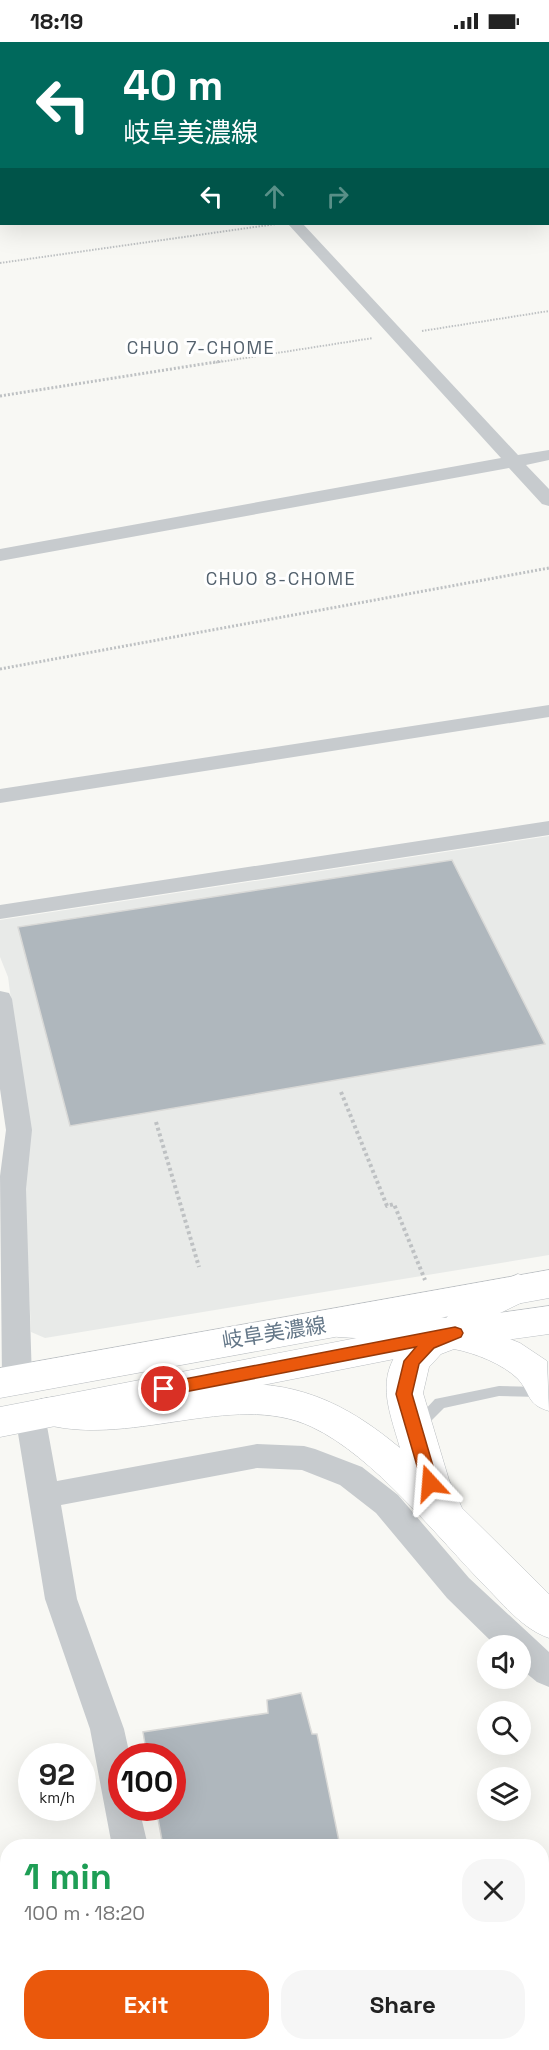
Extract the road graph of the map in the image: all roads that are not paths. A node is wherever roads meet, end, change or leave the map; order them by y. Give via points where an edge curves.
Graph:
1 (296, 225) edge
2 (549, 455) edge
3 (512, 462) junction
4 (549, 500) edge
5 (0, 555) edge
6 (549, 711) edge
7 (0, 796) edge
8 (549, 828) edge
9 (0, 912) edge
10 (0, 999) edge
11 (534, 1286) edge
12 (549, 1320) edge
13 (338, 1323) junction
14 (455, 1333) junction
15 (9, 1381) edge
16 (548, 1395) edge
17 (27, 1416) edge
18 (413, 1430) junction
19 (43, 1496) junction
20 (454, 1526) junction
21 (549, 1620) edge
22 (508, 1635) edge
23 (531, 1656) edge
24 (549, 1672) edge
25 (110, 1743) edge
26 (125, 1821) edge
27 (129, 1839) edge

1 - 3 street
2 - 3 street
3 - 4 street
3 - 5 street
6 - 7 street
8 - 9 street
10 - 15 street via 19,1130 12,1189
11 - 13 main road, 岐阜美濃線
11 - 14 main road via 483,1305
12 - 14 main road, 岐阜美濃線
13 - 14 main road via 390,1324
13 - 15 main road, 岐阜美濃線
14 - 16 main road via 530,1367
14 - 17 main road, 岐阜美濃線
14 - 18 main road via 428,1344 411,1361 404,1394
16 - 18 lane via 528,1390 500,1391 440,1403
17 - 19 street
17 - 20 main road via 119,1415 252,1400 299,1407 336,1421 378,1452
18 - 20 main road via 430,1483
19 - 22 street via 256,1456 304,1458 351,1476 387,1504 458,1588
19 - 25 street via 61,1599
20 - 21 main road
23 - 24 street
26 - 27 street

